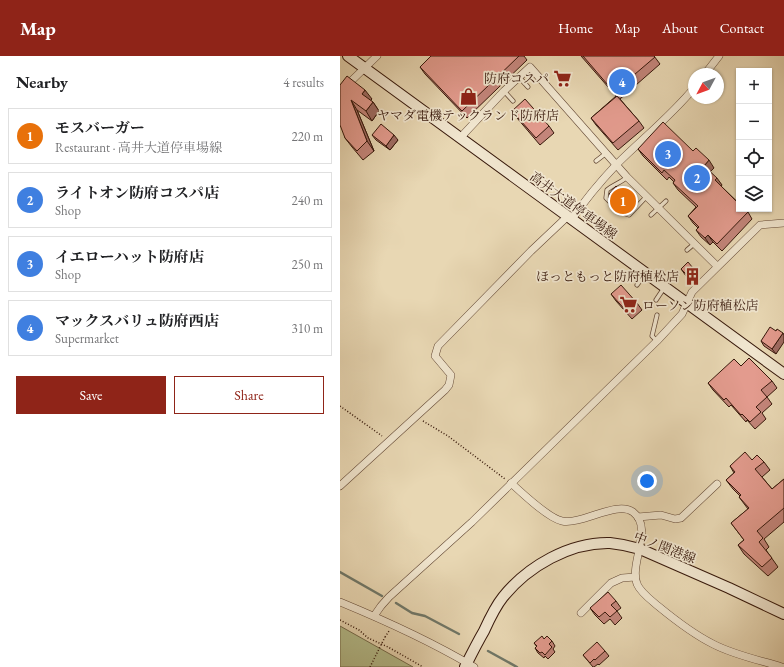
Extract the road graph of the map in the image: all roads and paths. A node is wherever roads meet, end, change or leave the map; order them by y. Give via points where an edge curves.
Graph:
1 (348, 56) edge
2 (377, 56) edge
3 (719, 56) edge
4 (364, 68) junction
5 (710, 68) edge
6 (519, 76) junction
7 (528, 87) dead end
8 (340, 88) edge
9 (504, 91) junction
10 (688, 96) edge
11 (513, 101) dead end
12 (460, 138) junction
13 (605, 154) junction
14 (596, 161) dead end
15 (616, 165) junction
16 (627, 177) junction
17 (646, 197) junction
18 (666, 201) dead end
19 (658, 208) junction
20 (651, 215) dead end
21 (570, 218) junction
22 (784, 223) edge
23 (694, 244) junction
24 (687, 250) dead end
25 (717, 266) junction
26 (645, 273) junction
27 (637, 286) dead end
28 (664, 287) junction
29 (656, 300) dead end
30 (687, 304) junction
31 (657, 315) dead end
32 (657, 341) junction
33 (784, 374) edge
34 (340, 406) edge
35 (417, 417) junction
36 (390, 441) junction
37 (511, 483) junction
38 (717, 484) dead end
39 (340, 486) edge
40 (638, 517) junction
41 (640, 549) junction
42 (635, 577) junction
43 (340, 602) edge
44 (581, 613) dead end
45 (784, 614) edge
46 (374, 616) junction
47 (340, 620) edge
48 (389, 631) dead end
49 (469, 666) edge
50 (370, 667) edge
51 (423, 667) edge
52 (782, 667) edge

1 - 4 main road, 高井大道停車場線
2 - 4 street
3 - 5 street
4 - 8 street via 345,87
4 - 12 main road, 高井大道停車場線
6 - 7 lane
6 - 9 street
6 - 13 street via 530,67
9 - 11 lane
9 - 12 street
10 - 15 street
12 - 21 main road, 高井大道停車場線
13 - 14 lane
13 - 15 street
15 - 16 street
15 - 21 street
16 - 17 street
16 - 17 lane via 608,190 606,198 620,212 629,215
17 - 19 street
18 - 19 lane
19 - 20 lane
19 - 23 street
21 - 26 main road, 高井大道停車場線
21 - 35 street via 531,251 438,346 435,356 451,375 449,385
22 - 25 street via 760,225
23 - 24 lane
23 - 25 street
25 - 30 street via 692,292
26 - 27 lane
26 - 28 main road, 高井大道停車場線
28 - 29 lane
28 - 30 main road, 高井大道停車場線
30 - 32 street via 682,314
30 - 33 main road, 高井大道停車場線
31 - 32 lane via 652,336
32 - 37 street
34 - 36 path
35 - 36 street
35 - 37 path via 448,436
36 - 39 street
37 - 40 street via 550,515 561,520 582,519 622,508 631,510
37 - 46 street via 389,597
38 - 40 street via 681,518 661,515
40 - 41 street via 642,525
41 - 42 street
41 - 45 main road, 中ノ関港線
41 - 49 main road, 中ノ関港線 via 609,543 588,545 572,549 539,565 503,597 490,618
42 - 44 street via 622,578 611,583
42 - 52 street via 644,594 681,625 735,653
43 - 46 street
46 - 49 street via 454,655
47 - 51 path
48 - 50 path, bridge

